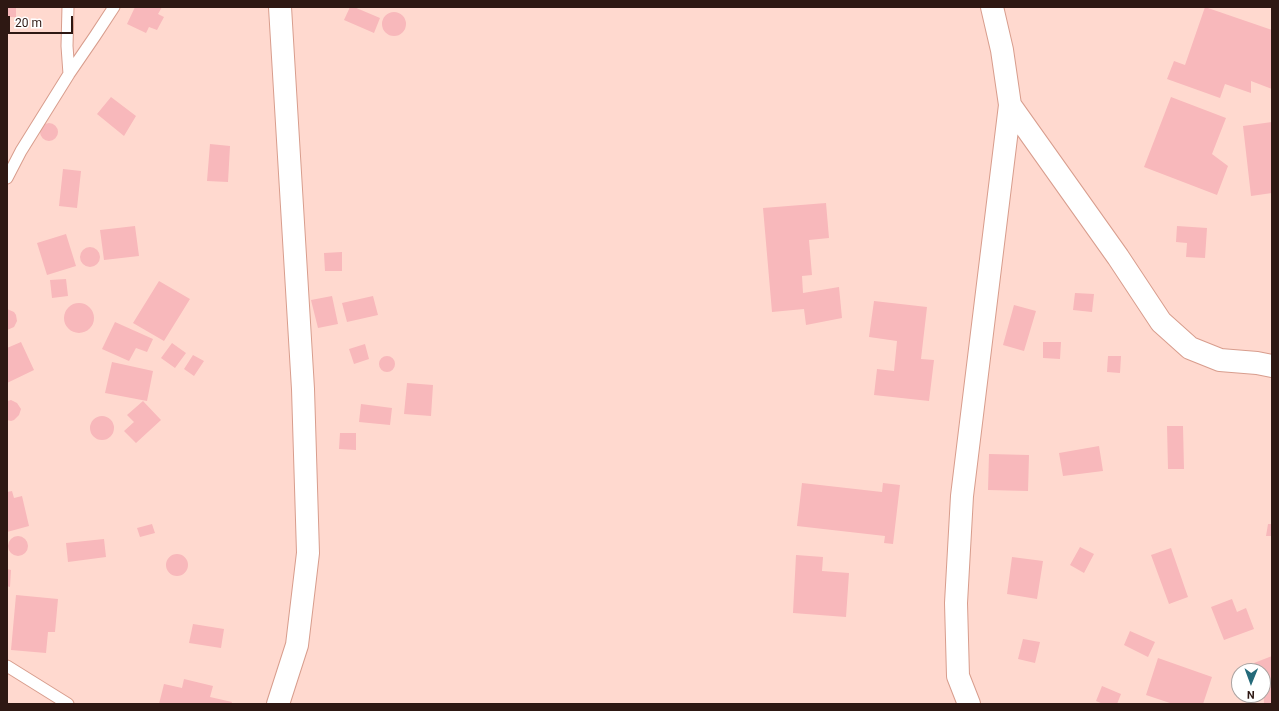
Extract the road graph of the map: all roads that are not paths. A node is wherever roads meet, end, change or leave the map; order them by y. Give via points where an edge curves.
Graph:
1 (68, 7) edge
2 (114, 7) edge
3 (280, 7) edge
4 (992, 7) edge
5 (68, 74) junction
6 (1010, 105) junction
7 (7, 178) edge
8 (1272, 366) edge
9 (7, 666) edge
10 (958, 676) junction
11 (68, 704) edge
12 (278, 704) edge
13 (952, 704) edge
14 (969, 704) edge

1 - 5 lane
2 - 5 lane
3 - 12 street via 304,389 308,553 297,645
4 - 6 street via 1002,50
5 - 7 lane
6 - 8 street via 1118,257 1160,322 1190,348 1214,358
6 - 10 street via 962,496 956,603
9 - 11 lane
10 - 13 street
10 - 14 street

